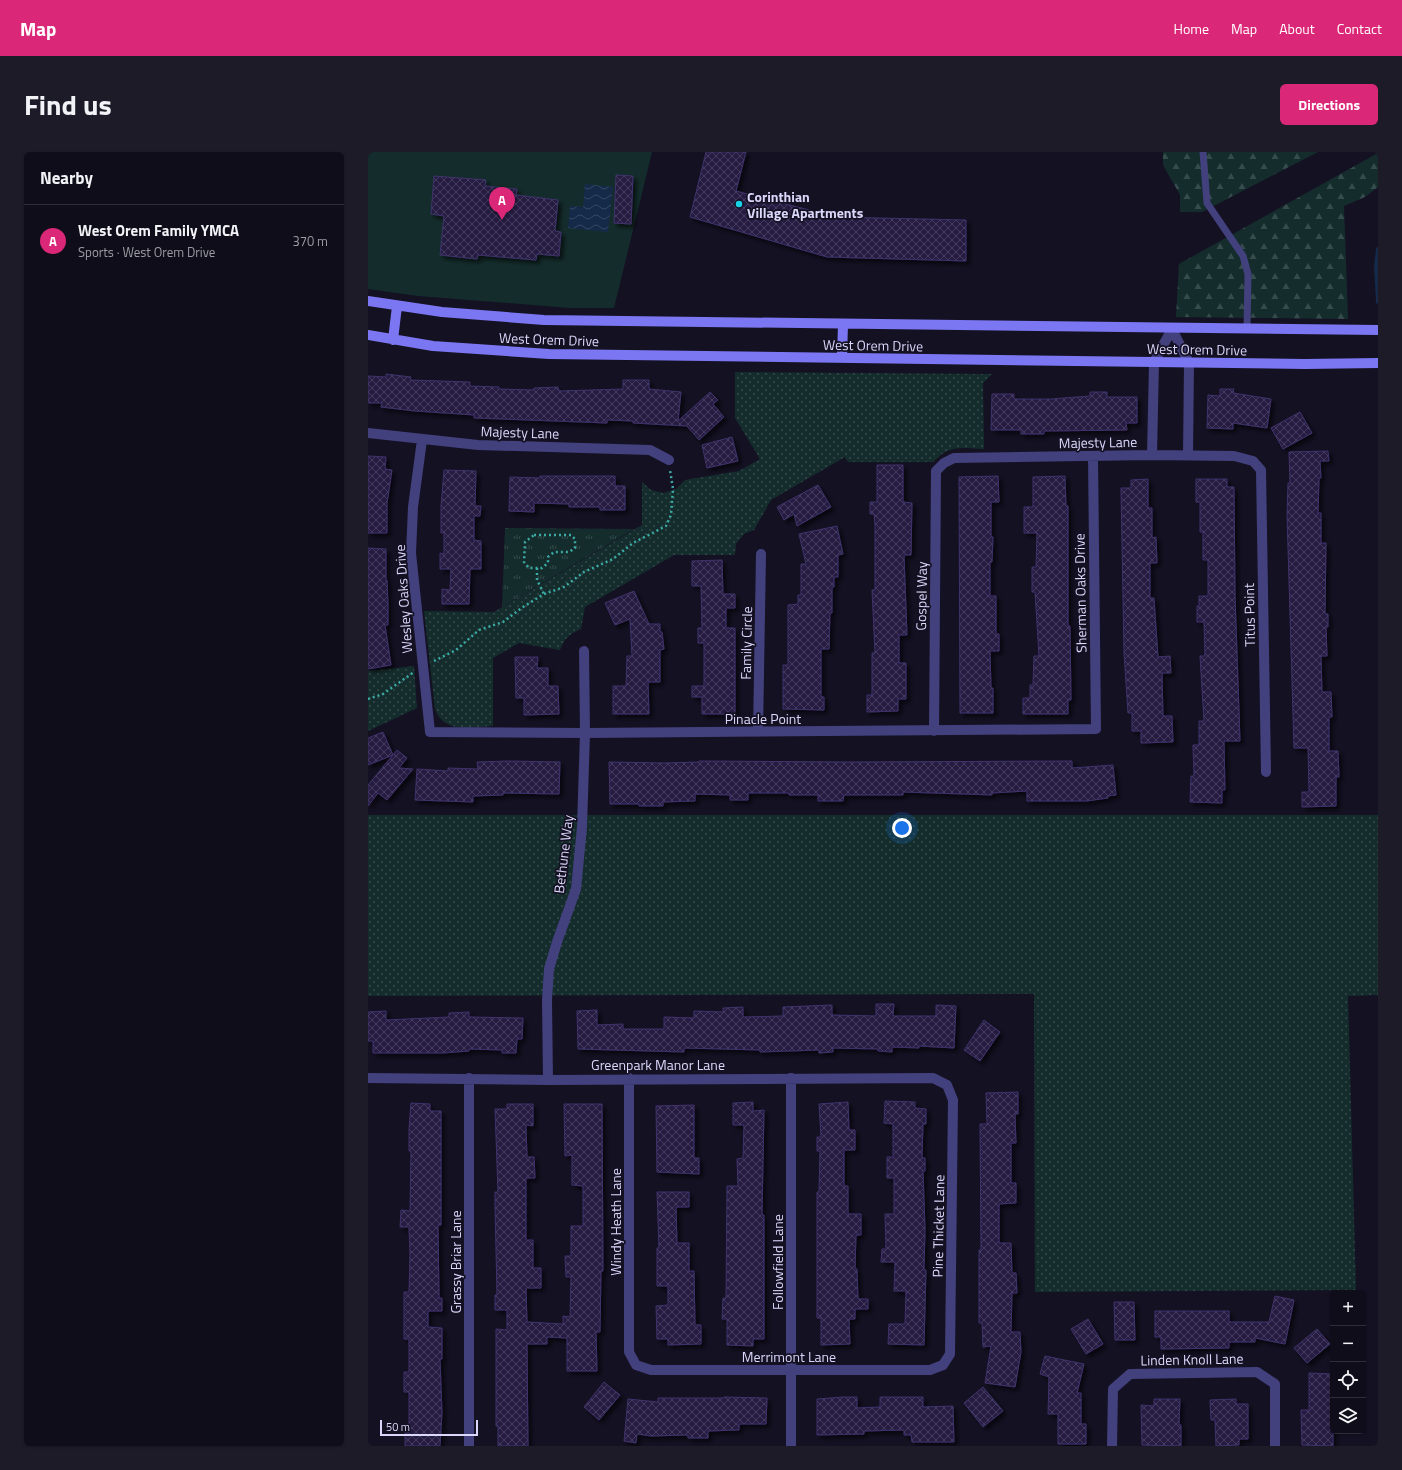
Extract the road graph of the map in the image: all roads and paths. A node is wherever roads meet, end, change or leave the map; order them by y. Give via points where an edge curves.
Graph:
1 (1203, 152) edge
2 (368, 301) edge
3 (397, 306) junction
4 (843, 324) junction
5 (1172, 329) junction
6 (1247, 329) junction
7 (1378, 330) edge
8 (368, 335) edge
9 (393, 340) junction
10 (842, 358) junction
11 (1154, 362) junction
12 (1378, 362) edge
13 (1189, 363) junction
14 (368, 433) edge
15 (422, 440) junction
16 (1152, 455) junction
17 (1188, 455) junction
18 (1093, 456) junction
19 (669, 460) joint
20 (1253, 461) joint
21 (944, 463) joint
22 (761, 554) dead end
23 (537, 568) junction
24 (544, 594) junction
25 (584, 652) dead end
26 (422, 666) junction
27 (368, 699) edge
28 (1096, 729) joint
29 (934, 731) junction
30 (430, 732) joint
31 (758, 732) junction
32 (585, 733) junction
33 (1266, 772) dead end
34 (368, 1078) edge
35 (469, 1078) junction
36 (629, 1078) junction
37 (790, 1078) junction
38 (548, 1080) junction
39 (947, 1085) joint
40 (636, 1365) joint
41 (943, 1365) joint
42 (791, 1370) junction
43 (469, 1446) edge
44 (791, 1446) edge
45 (1112, 1446) edge
46 (1275, 1446) edge

1 - 6 lane via 1207,203 1243,256 1248,274
2 - 3 main road, West Orem Drive
3 - 4 main road, West Orem Drive via 470,315 544,320
3 - 9 main road
4 - 5 main road, West Orem Drive
4 - 10 main road
5 - 6 main road, West Orem Drive
5 - 11 street
5 - 13 street
6 - 7 main road, West Orem Drive
8 - 9 main road, West Orem Drive
9 - 10 main road, West Orem Drive via 478,350 549,354
10 - 11 main road, West Orem Drive
11 - 13 main road, West Orem Drive
11 - 16 street
12 - 13 main road, West Orem Drive
13 - 17 street
14 - 15 street, Majesty Lane
15 - 19 street, Majesty Lane via 536,448 650,450
15 - 26 street, Wesley Oaks Drive via 413,507 411,553
16 - 17 street, Majesty Lane
16 - 18 street, Majesty Lane
17 - 20 street, Majesty Lane via 1234,456
18 - 21 street, Majesty Lane via 954,458
18 - 28 street, Sherman Oaks Drive
19 - 24 path via 673,489 671,515 666,526 633,543 613,559 584,572 564,587
20 - 33 street, Titus Point via 1261,470
21 - 29 street, Gospel Way via 936,471
22 - 31 street, Family Circle
23 - 23 path via 542,568 548,563 548,557 554,552 569,552 575,548 575,539 571,535 534,535 525,542 524,562 529,568
23 - 24 path via 537,580
24 - 26 path via 503,622 479,630 456,650
25 - 32 street, Bethune Way
26 - 27 path via 383,694
26 - 30 street, Wesley Oaks Drive
28 - 29 street, Pinacle Point
29 - 31 street, Pinacle Point
30 - 32 street, Pinacle Point
31 - 32 street, Pinacle Point
32 - 38 street, Bethune Way via 582,827 576,889 549,969
34 - 35 street, Greenpark Manor Lane
35 - 38 street, Greenpark Manor Lane
35 - 43 street, Grassy Briar Lane
36 - 37 street, Greenpark Manor Lane
36 - 38 street, Greenpark Manor Lane
36 - 40 street, Windy Heath Lane via 629,1352
37 - 39 street, Greenpark Manor Lane via 933,1078
37 - 42 street, Followfield Lane
39 - 41 street, Pine Thicket Lane via 953,1100 950,1354
40 - 42 street, Merrimont Lane via 651,1370
41 - 42 street, Merrimont Lane via 930,1370
42 - 44 street, Followfield Lane
45 - 46 street, Linden Knoll Lane via 1113,1389 1130,1374 1257,1372 1275,1384

